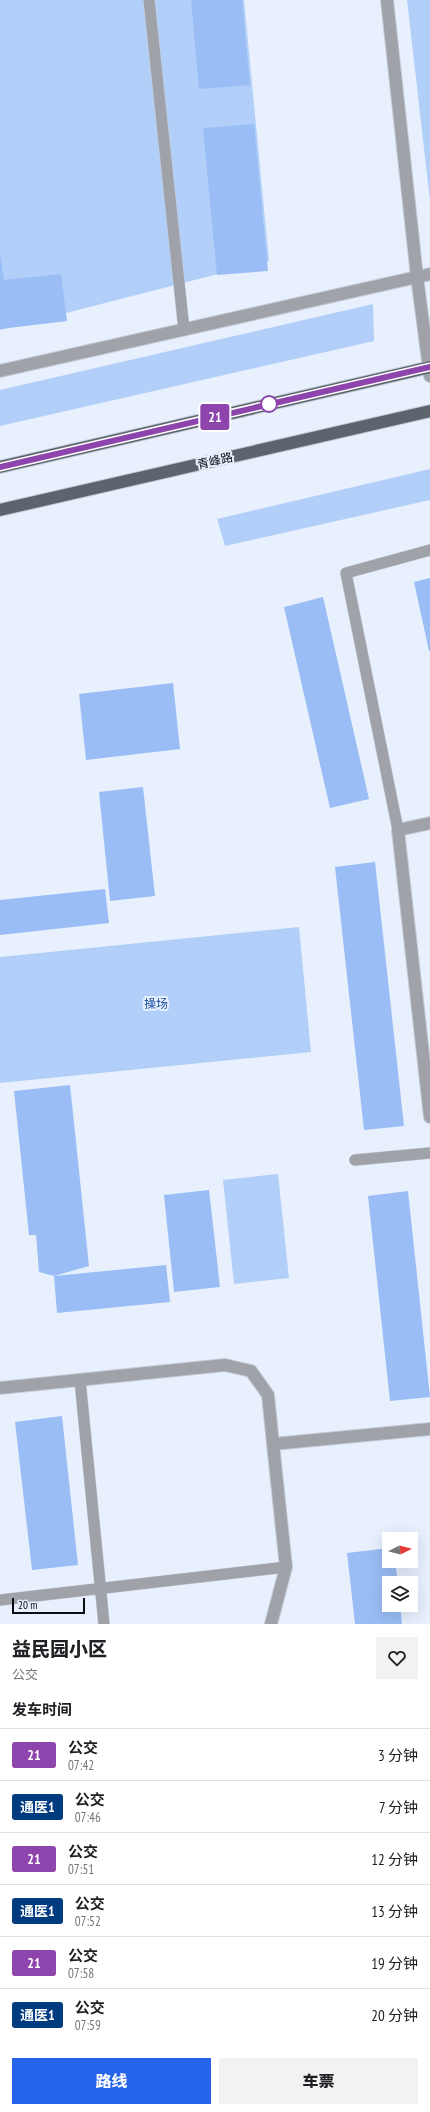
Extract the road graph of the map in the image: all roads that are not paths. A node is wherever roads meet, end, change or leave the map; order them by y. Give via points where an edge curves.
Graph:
1 (149, 0) edge
2 (387, 0) edge
3 (430, 274) edge
4 (417, 278) junction
5 (184, 330) junction
6 (0, 370) edge
7 (430, 370) edge
8 (430, 411) edge
9 (0, 467) edge
10 (0, 510) edge
11 (430, 550) edge
12 (430, 823) edge
13 (398, 830) junction
14 (430, 1117) edge
15 (430, 1153) edge
16 (355, 1160) dead end
17 (80, 1380) junction
18 (0, 1388) edge
19 (430, 1428) edge
20 (273, 1444) junction
21 (286, 1567) junction
22 (100, 1588) junction
23 (0, 1600) edge
24 (104, 1624) edge
25 (271, 1624) edge

1 - 5 lane
2 - 4 street
3 - 4 street
4 - 5 street
4 - 7 street
5 - 6 street
7 - 9 main road
8 - 10 main road, 青峰路
11 - 13 lane via 346,573
12 - 13 street
13 - 14 street
15 - 16 lane
17 - 18 street
17 - 20 street via 225,1365 251,1371 268,1395
17 - 22 lane
19 - 20 street
20 - 21 street
21 - 22 lane
21 - 25 street
22 - 23 lane
22 - 24 lane

